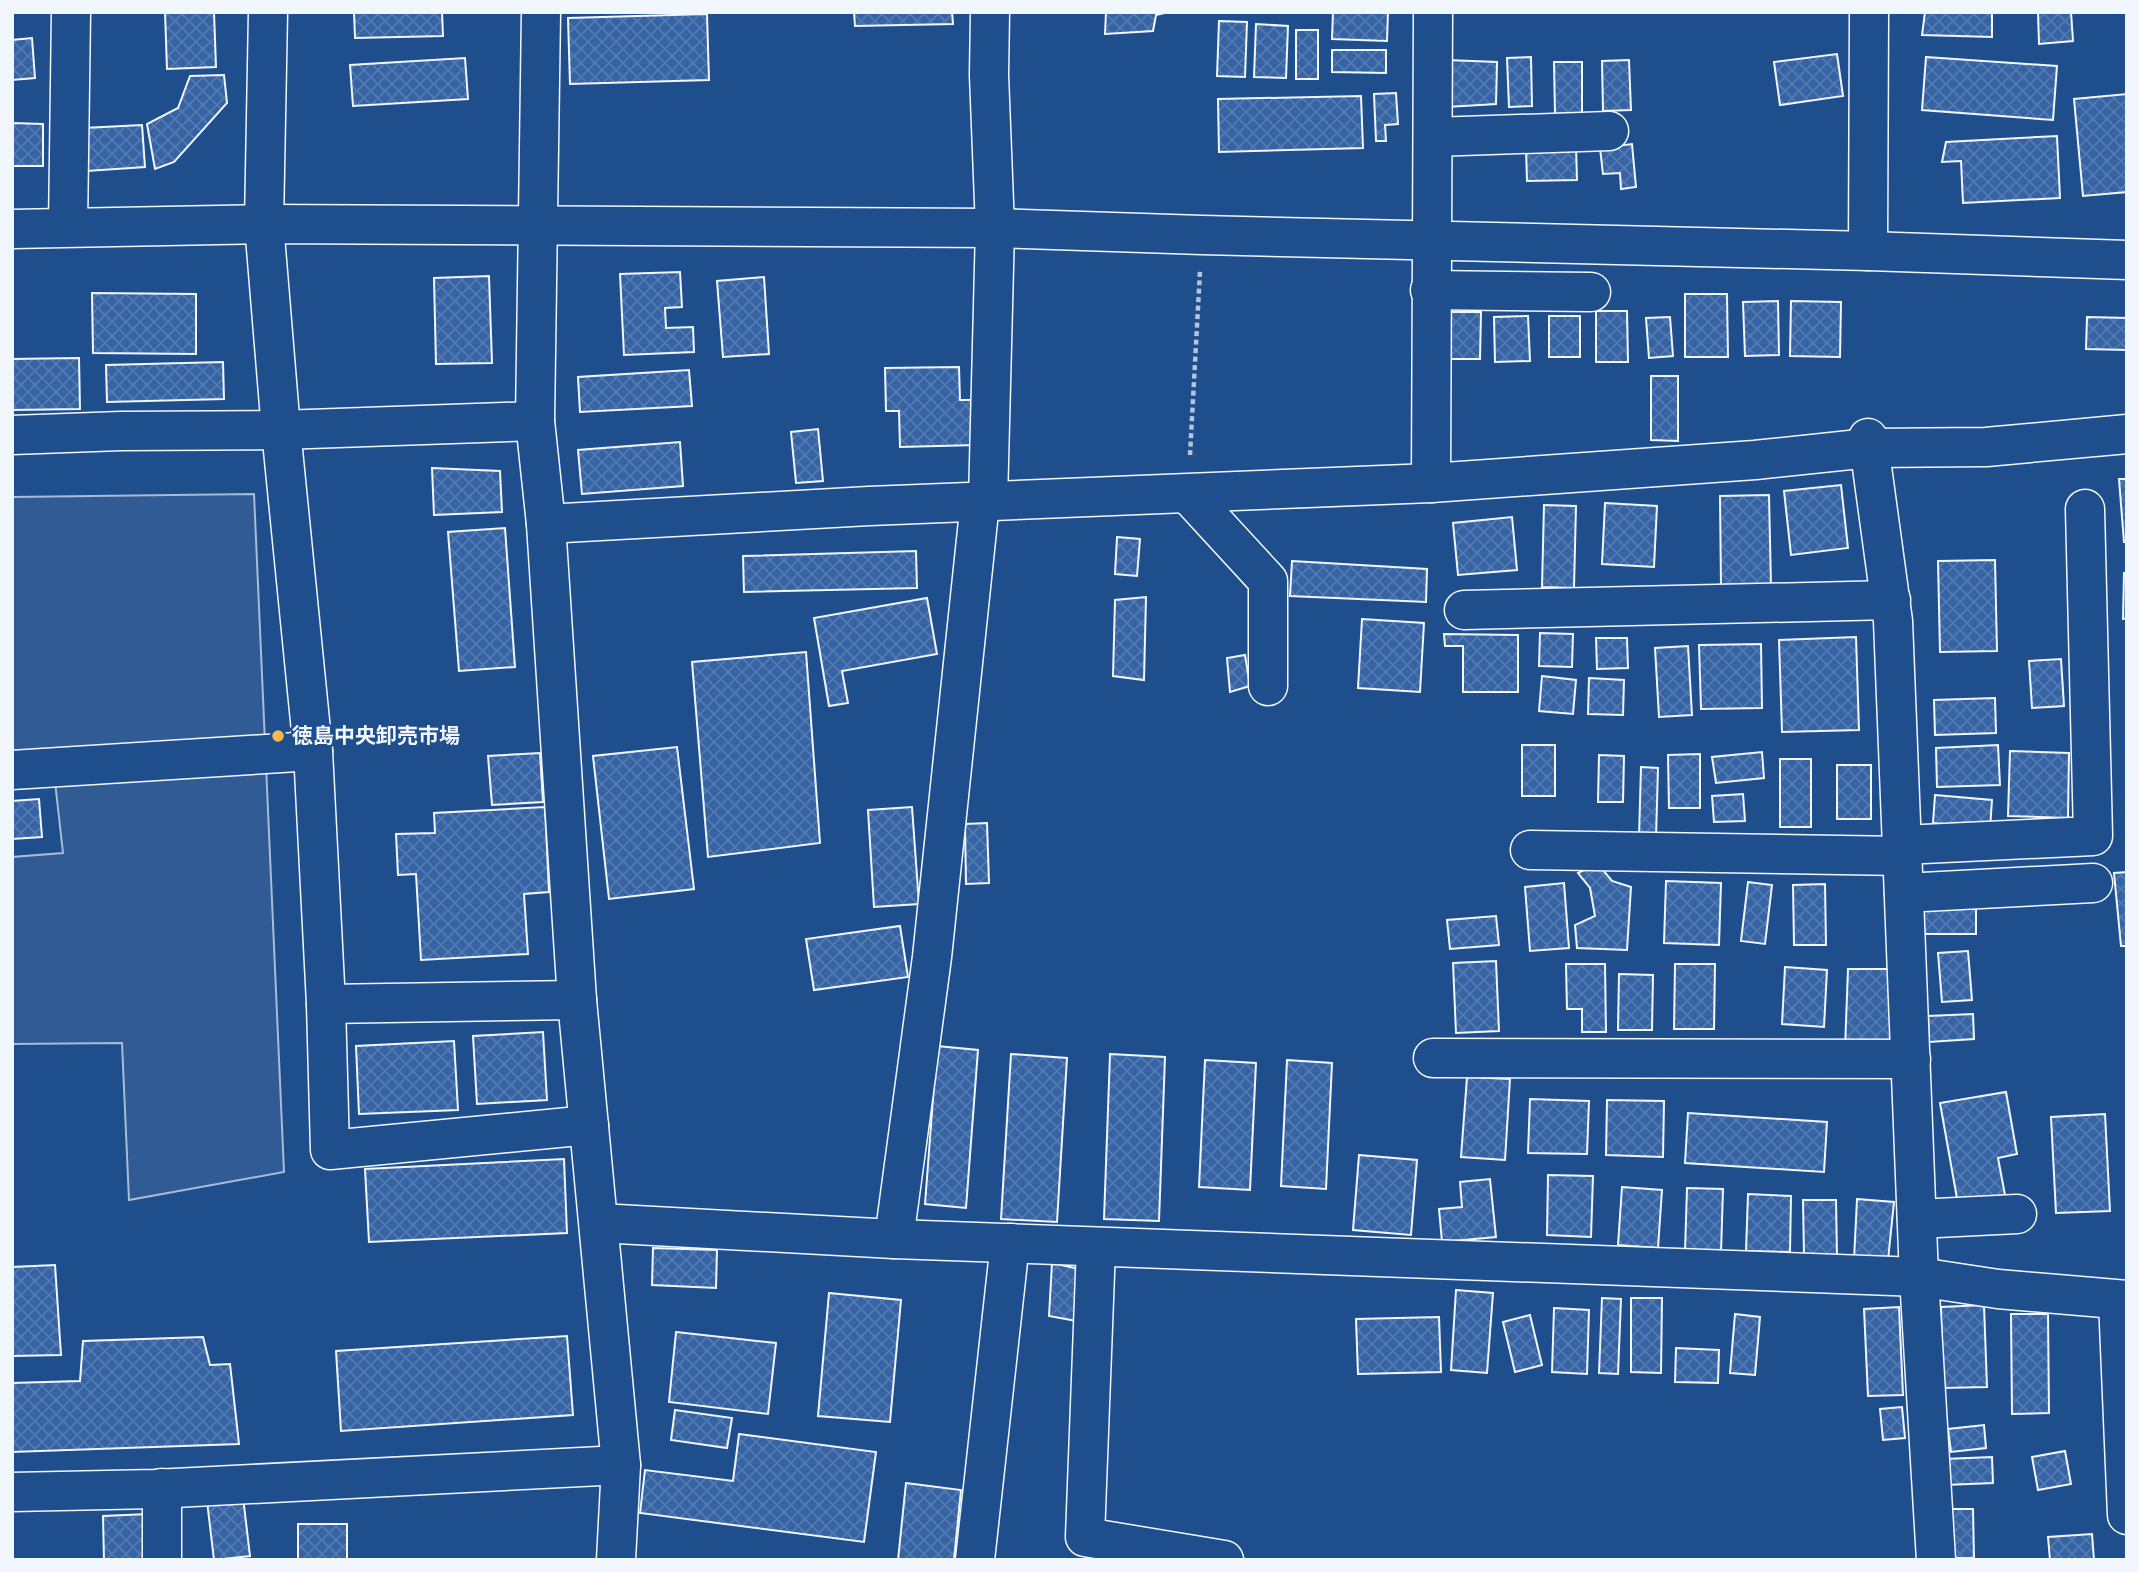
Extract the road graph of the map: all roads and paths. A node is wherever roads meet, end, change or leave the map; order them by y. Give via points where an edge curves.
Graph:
1 (71, 12) edge
2 (268, 12) edge
3 (540, 12) edge
4 (990, 12) edge
5 (1433, 12) edge
6 (1869, 12) edge
7 (1609, 131) dead end
8 (1433, 137) junction
9 (539, 218) junction
10 (264, 224) junction
11 (68, 227) junction
12 (995, 228) junction
13 (12, 229) edge
14 (1202, 235) junction
15 (1433, 241) junction
16 (1868, 251) junction
17 (2127, 260) edge
18 (1430, 290) junction
19 (1591, 292) dead end
20 (535, 421) junction
21 (281, 430) junction
22 (2127, 434) edge
23 (12, 435) edge
24 (1868, 443) junction
25 (1431, 483) junction
26 (1188, 494) junction
27 (984, 501) junction
28 (2085, 509) dead end
29 (546, 524) junction
30 (1891, 600) junction
31 (1464, 610) dead end
32 (1268, 686) dead end
33 (313, 751) junction
34 (12, 771) edge
35 (1530, 850) dead end
36 (1903, 865) junction
37 (2092, 883) dead end
38 (577, 1000) junction
39 (326, 1004) junction
40 (1433, 1058) dead end
41 (1911, 1059) junction
42 (589, 1125) junction
43 (2017, 1214) dead end
44 (1917, 1219) junction
45 (599, 1223) junction
46 (894, 1239) junction
47 (1010, 1243) junction
48 (1096, 1247) junction
49 (1919, 1278) junction
50 (2122, 1300) edge
51 (621, 1465) junction
52 (162, 1488) junction
53 (12, 1492) edge
54 (2127, 1515) edge
55 (162, 1560) edge
56 (616, 1560) edge
57 (975, 1560) edge
58 (1224, 1560) edge
59 (1936, 1560) edge

1 - 11 street
2 - 10 street
3 - 9 street
4 - 12 street
5 - 8 street
6 - 16 street
7 - 8 street
8 - 15 street
9 - 10 street
9 - 12 street
9 - 20 street
10 - 11 street
10 - 21 street
11 - 13 street
12 - 14 street
12 - 27 street
14 - 15 street
14 - 26 path
15 - 16 street
15 - 18 street
16 - 17 street
18 - 19 street
18 - 25 street
20 - 21 street
20 - 29 street
21 - 23 street
21 - 33 street
22 - 24 street via 1986,447
24 - 25 street via 1755,460
24 - 30 street
25 - 26 street
26 - 27 street
26 - 32 street via 1268,580
27 - 29 street
27 - 46 street via 932,957
28 - 36 street via 2093,836
29 - 38 street
30 - 31 street
30 - 36 street
33 - 34 street
33 - 39 street
35 - 36 street
36 - 37 street
36 - 41 street
38 - 39 street
38 - 42 street
39 - 42 street via 330,1150
40 - 41 street
41 - 44 street
42 - 45 street
43 - 44 street
44 - 49 street
45 - 46 street
45 - 51 street
46 - 47 street
47 - 48 street
47 - 57 street
48 - 49 street
48 - 58 street via 1085,1537
49 - 50 street
49 - 59 street
50 - 54 street
51 - 52 street
51 - 56 street
52 - 53 street
52 - 55 street

